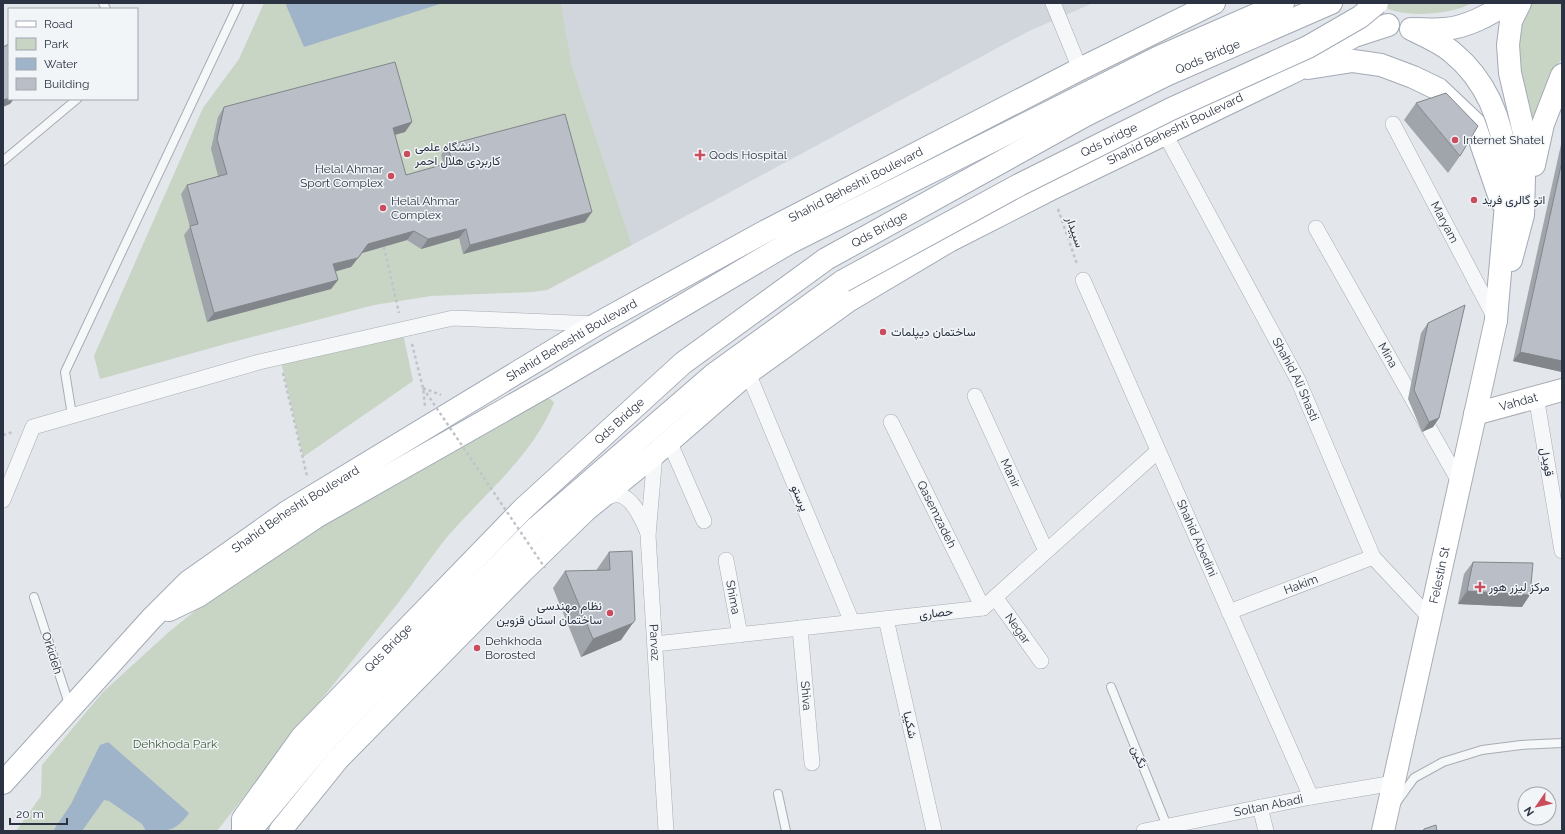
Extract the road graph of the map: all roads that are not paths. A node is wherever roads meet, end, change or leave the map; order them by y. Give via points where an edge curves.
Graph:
1 (240, 3) edge
2 (1053, 3) edge
3 (1214, 3) edge
4 (1283, 3) edge
5 (1331, 3) edge
6 (1355, 3) edge
7 (1377, 3) edge
8 (1506, 3) edge
9 (1520, 3) edge
10 (1388, 25) junction
11 (1411, 29) junction
12 (1080, 69) junction
13 (1297, 70) junction
14 (1562, 75) edge
15 (76, 100) edge
16 (1082, 107) junction
17 (1393, 124) dead end
18 (1165, 134) junction
19 (3, 161) edge
20 (1514, 213) junction
21 (1316, 228) dead end
22 (1083, 280) road end
23 (843, 281) joint
24 (1496, 320) junction
25 (597, 324) junction
26 (748, 373) junction
27 (1562, 390) edge
28 (975, 396) dead end
29 (1536, 396) junction
30 (1475, 414) junction
31 (72, 415) junction
32 (891, 422) dead end
33 (662, 448) junction
34 (1158, 451) junction
35 (1460, 483) junction
36 (3, 500) edge
37 (586, 510) junction
38 (704, 521) dead end
39 (648, 535) junction
40 (1046, 551) junction
41 (1562, 551) edge
42 (1373, 557) junction
43 (726, 560) dead end
44 (34, 597) dead end
45 (995, 597) junction
46 (983, 608) junction
47 (1229, 612) junction
48 (886, 618) junction
49 (1430, 618) junction
50 (151, 619) junction
51 (852, 622) junction
52 (800, 628) junction
53 (740, 635) junction
54 (655, 644) junction
55 (1041, 661) dead end
56 (1111, 687) dead end
57 (70, 708) junction
58 (1562, 743) edge
59 (812, 763) dead end
60 (3, 783) edge
61 (1394, 783) junction
62 (778, 794) dead end
63 (1311, 797) junction
64 (1260, 807) junction
65 (1385, 824) edge
66 (1167, 826) junction
67 (243, 831) edge
68 (250, 831) edge
69 (280, 831) edge
70 (666, 831) edge
71 (786, 831) edge
72 (934, 831) edge
73 (1144, 831) edge
74 (1266, 831) edge

1 - 31 lane via 65,372
2 - 12 street
3 - 12 main road, Shahid Beheshti Boulevard
4 - 16 main road, Qods Bridge via 1159,57
5 - 16 main road, Qods Bridge via 1166,75
6 - 10 main road via 1363,14
7 - 23 main road, Qds bridge, bridge via 1360,17 1308,47 1171,109 1026,181
8 - 11 main road via 1461,26 1445,30
9 - 20 main road via 1511,21 1508,45 1510,73 1525,137
10 - 11 main road
10 - 13 main road, Shahid Beheshti Boulevard via 1354,36
11 - 20 main road via 1452,52 1477,77 1488,95 1496,114
12 - 25 main road, Shahid Beheshti Boulevard via 766,231
13 - 18 main road, Shahid Beheshti Boulevard
13 - 20 main road via 1354,61 1382,65 1438,89 1474,123
14 - 20 main road
15 - 19 lane
16 - 50 main road via 789,243 550,384 316,517 198,596
16 - 67 main road, Qds Bridge via 826,259 683,363 523,509 302,736 243,819
17 - 24 street, Maryam
18 - 26 main road, Shahid Beheshti Boulevard via 949,241 848,301
18 - 42 street, Shahid Ali Shasti via 1298,380
20 - 24 main road, Felestin St
21 - 35 street, Mina
22 - 34 street, Shahid Abedini
23 - 68 main road, Qds Bridge via 713,375 536,528 324,742
24 - 30 main road, Felestin St
25 - 31 street via 453,318 258,362
25 - 50 main road, Shahid Beheshti Boulevard via 287,512 188,582
26 - 33 main road, Shahid Beheshti Boulevard
26 - 51 street, پرستو
27 - 29 main road, Vahdat
28 - 40 street, Manir
29 - 30 main road, Vahdat
29 - 41 street, قویدل
30 - 35 main road, Felestin St
31 - 36 street via 33,427
32 - 46 street, Qasemzadeh
33 - 37 main road, Shahid Beheshti Boulevard
33 - 38 street
33 - 39 street, Parvaz
34 - 40 street
34 - 47 street, Shahid Abedini
35 - 49 main road, Felestin St
37 - 39 street via 614,495 623,496 642,517
37 - 69 main road, Shahid Beheshti Boulevard via 338,759
39 - 54 street, Parvaz
40 - 45 street
42 - 47 street, Hakim
42 - 49 street, Shahid Ali Shasti
43 - 53 street, Shima
44 - 57 lane, Orkideh
45 - 46 street
45 - 55 street, Negar
46 - 48 street, حصاری
47 - 63 street, Shahid Abedini
48 - 51 street, حصاری
48 - 72 street, شکیبا
49 - 61 main road, Felestin St
50 - 57 main road, Shahid Beheshti Boulevard
51 - 52 street, حصاری
52 - 53 street, حصاری
52 - 59 street, Shiva
53 - 54 street, حصاری
54 - 70 street, Parvaz
56 - 66 lane, نگین
57 - 60 main road, Shahid Beheshti Boulevard
58 - 65 lane via 1482,750 1443,762 1414,778
61 - 63 street, Soltan Abadi
61 - 65 main road, Felestin St
62 - 71 lane
63 - 64 street, Soltan Abadi
64 - 66 street, Soltan Abadi
64 - 74 street
66 - 73 street, Soltan Abadi

